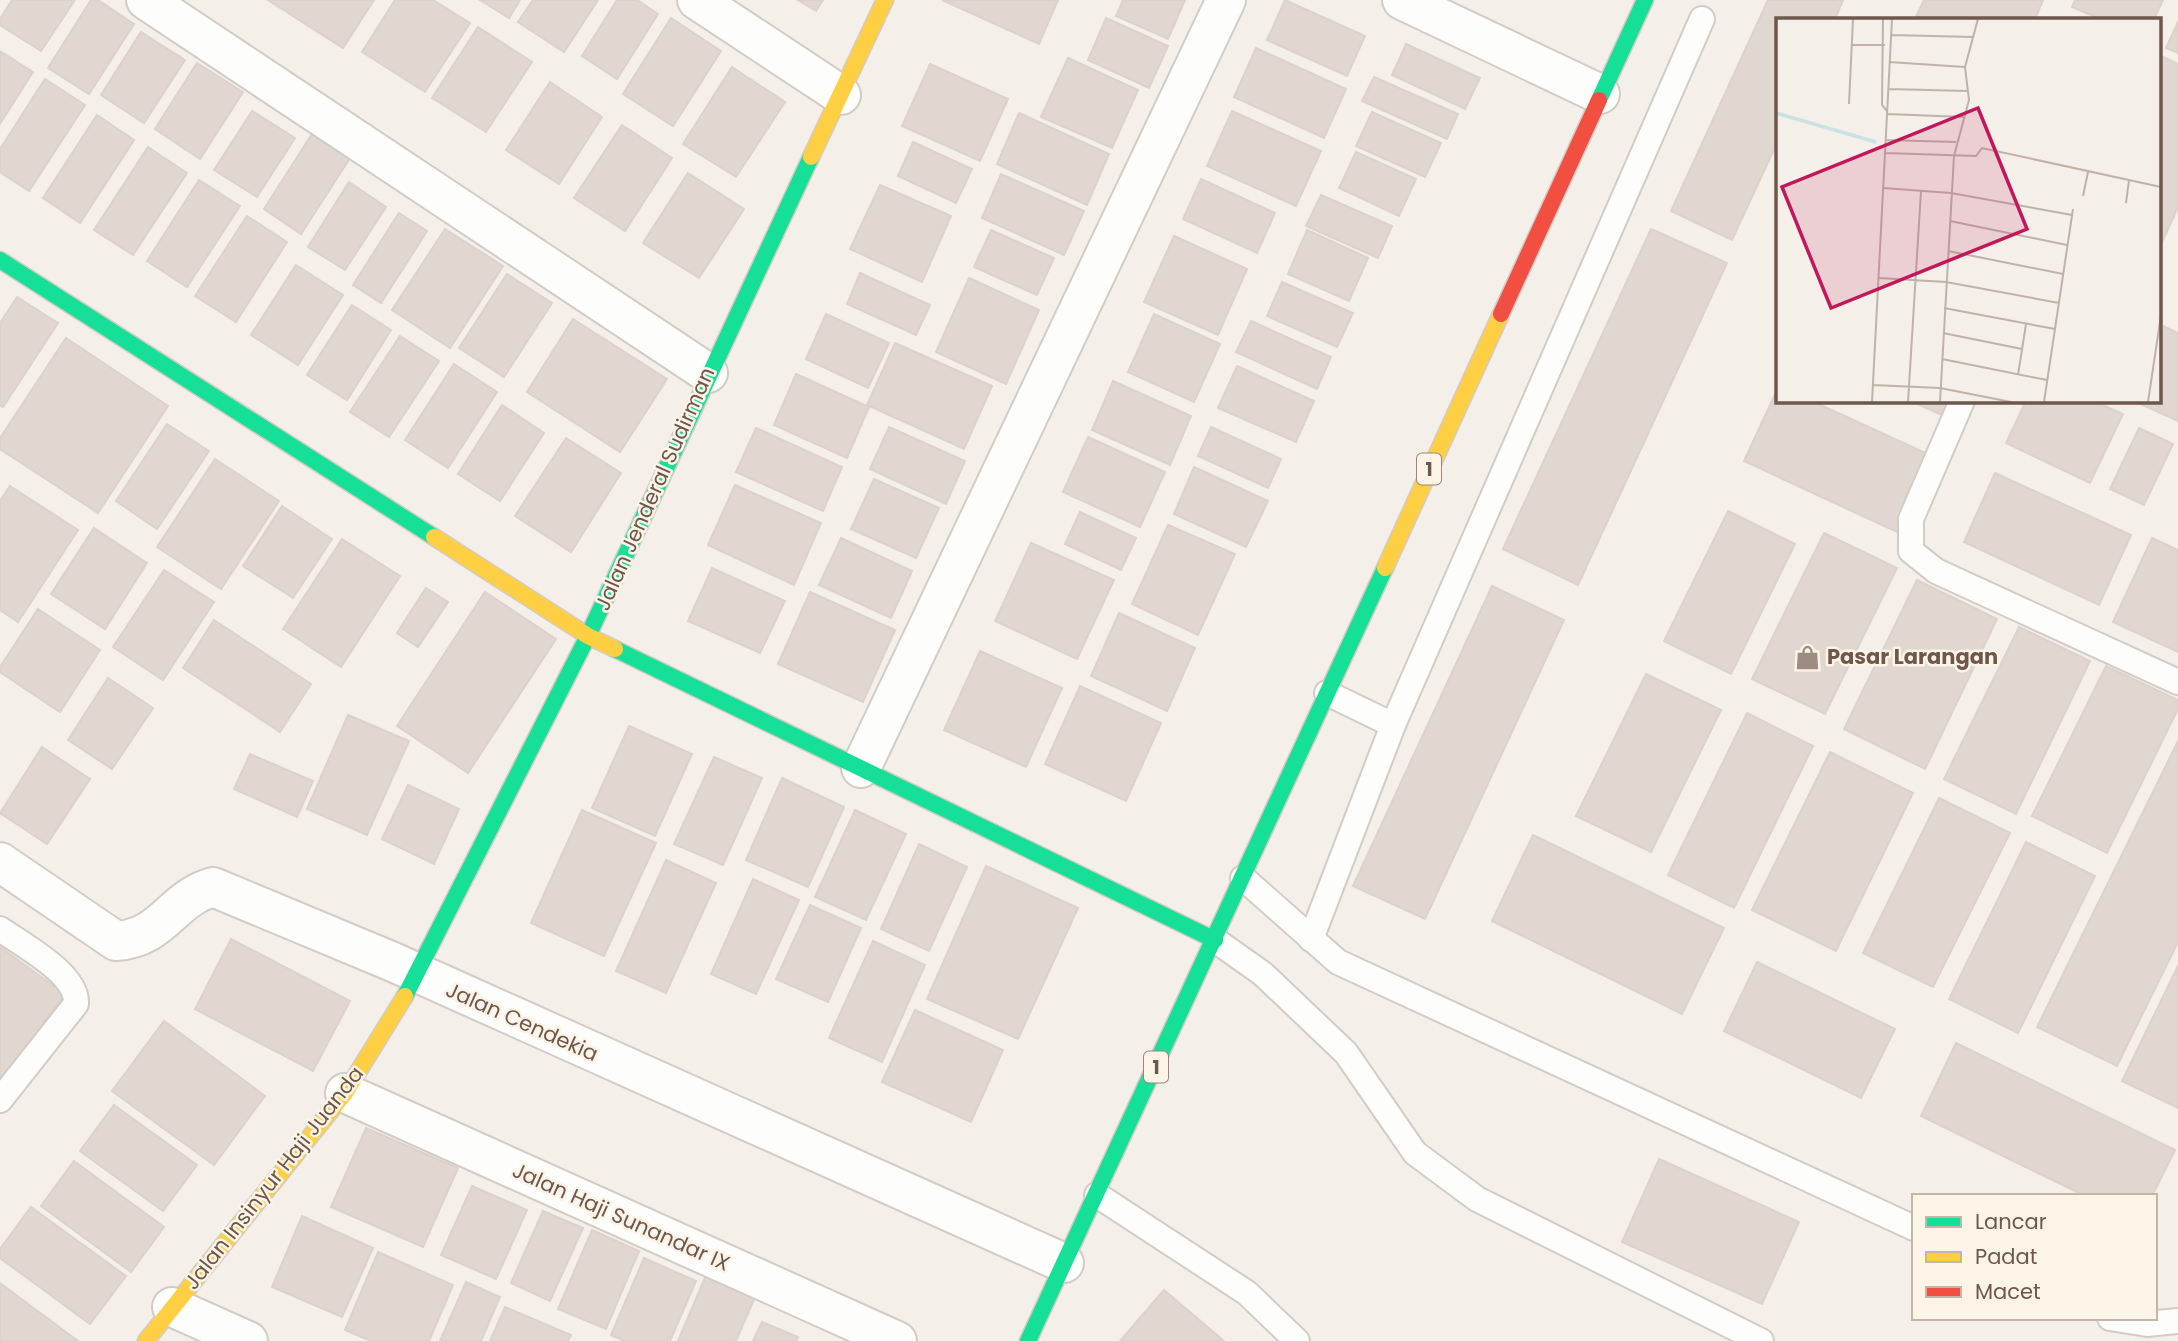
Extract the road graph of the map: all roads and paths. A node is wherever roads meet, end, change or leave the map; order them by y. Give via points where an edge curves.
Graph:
1 (146, 0) edge
2 (697, 0) edge
3 (885, 0) edge
4 (1226, 0) edge
5 (1402, 0) edge
6 (1645, 0) edge
7 (1702, 19) dead end
8 (1601, 94) junction
9 (841, 95) junction
10 (0, 260) edge
11 (708, 373) junction
12 (1962, 402) edge
13 (588, 636) junction
14 (2178, 682) edge
15 (1327, 693) junction
16 (1393, 725) junction
17 (861, 768) junction
18 (0, 862) edge
19 (1243, 877) junction
20 (0, 929) edge
21 (1311, 939) junction
22 (1215, 940) junction
23 (413, 982) junction
24 (345, 1093) junction
25 (0, 1100) edge
26 (1097, 1195) junction
27 (1912, 1227) edge
28 (1064, 1263) junction
29 (172, 1307) junction
30 (2122, 1320) edge
31 (2178, 1321) edge
32 (146, 1341) edge
33 (248, 1341) edge
34 (897, 1341) edge
35 (1028, 1341) edge
36 (1297, 1341) edge
37 (1761, 1341) edge

1 - 11 street
2 - 9 street
3 - 9 main road, Jalan Jenderal Sudirman
4 - 17 street
5 - 8 street
6 - 8 main road, 1
7 - 16 lane
8 - 15 main road, 1
9 - 11 main road, Jalan Jenderal Sudirman
10 - 13 main road
11 - 13 main road, Jalan Jenderal Sudirman
12 - 14 lane via 1911,519 1911,551 1936,571
13 - 17 main road
13 - 23 main road, Jalan Jenderal Sudirman
15 - 16 lane
15 - 19 main road, 1
16 - 21 lane
17 - 22 main road
18 - 23 street, Jalan Cendekia via 116,941 136,940 194,892 213,887
19 - 21 lane
19 - 22 main road, 1
20 - 25 lane via 67,978 77,991 76,1004
21 - 27 lane via 1338,962 1370,978
22 - 26 main road, 1
22 - 37 lane via 1264,974 1346,1053 1415,1153 1477,1199
23 - 24 main road, Jalan Insinyur Haji Juanda
23 - 28 street, Jalan Cendekia
24 - 29 main road, Jalan Insinyur Haji Juanda
24 - 34 street, Jalan Haji Sunandar IX
26 - 28 main road, 1
26 - 36 lane via 1247,1293
28 - 35 main road, 1
29 - 32 main road, Jalan Insinyur Haji Juanda
29 - 33 street
30 - 31 lane via 2147,1324

